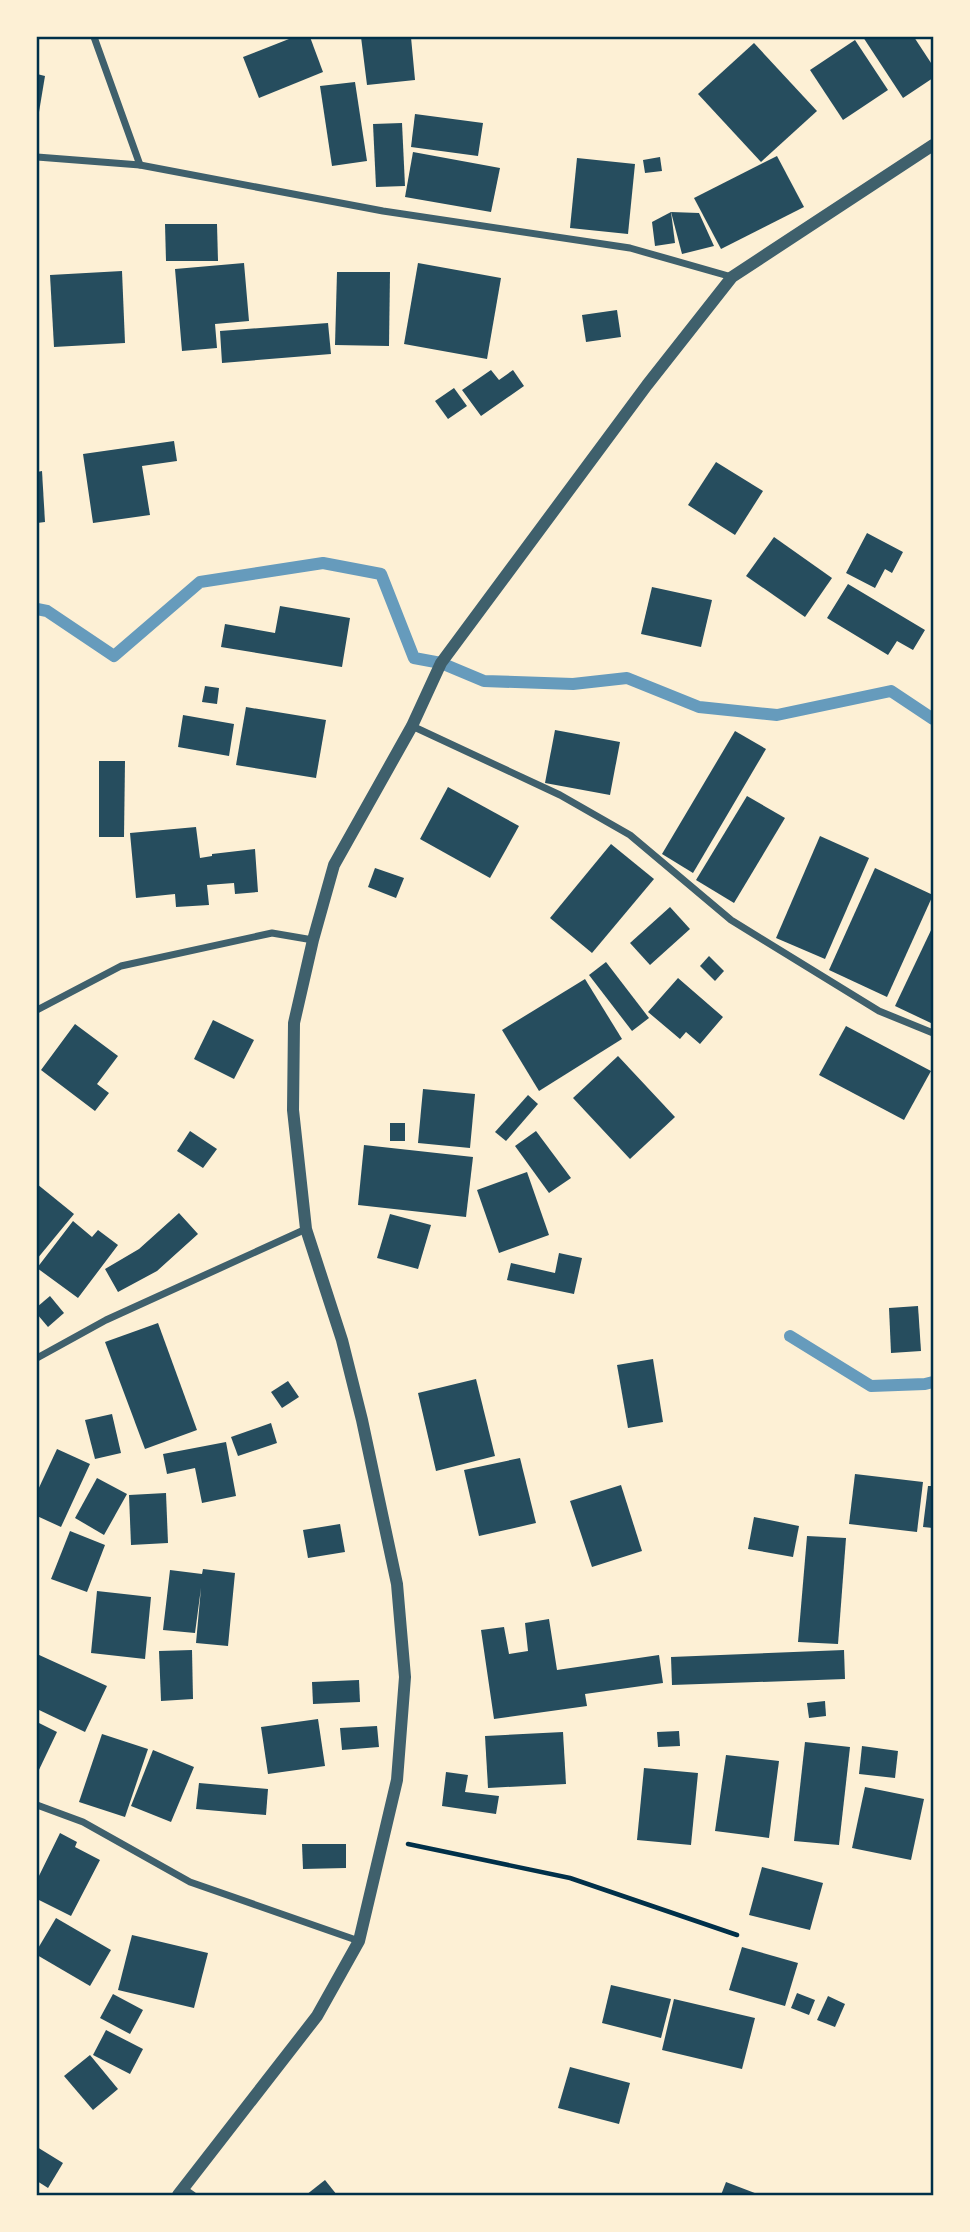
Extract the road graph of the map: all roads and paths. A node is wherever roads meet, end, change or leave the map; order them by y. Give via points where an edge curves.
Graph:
1 (94, 37) edge
2 (933, 145) edge
3 (37, 157) edge
4 (140, 165) junction
5 (732, 277) junction
6 (412, 726) junction
7 (313, 940) junction
8 (37, 1010) edge
9 (933, 1033) edge
10 (306, 1228) junction
11 (37, 1358) edge
12 (37, 1805) edge
13 (384, 1839) junction
14 (737, 1935) dead end
15 (359, 1941) junction
16 (184, 2193) edge

1 - 4 street
2 - 5 street
3 - 4 street
4 - 5 street via 383,211 630,248
5 - 6 street via 441,663
6 - 7 street via 334,864
6 - 9 street via 560,795 630,835 731,920 879,1011
7 - 8 street via 271,933 121,966
7 - 10 street via 294,1023 293,1110
10 - 11 street via 106,1320
10 - 13 street via 359,1406 397,1584 405,1677 397,1780
12 - 15 street via 83,1822 190,1882
13 - 14 path via 570,1878
13 - 15 street
15 - 16 street via 317,2016

